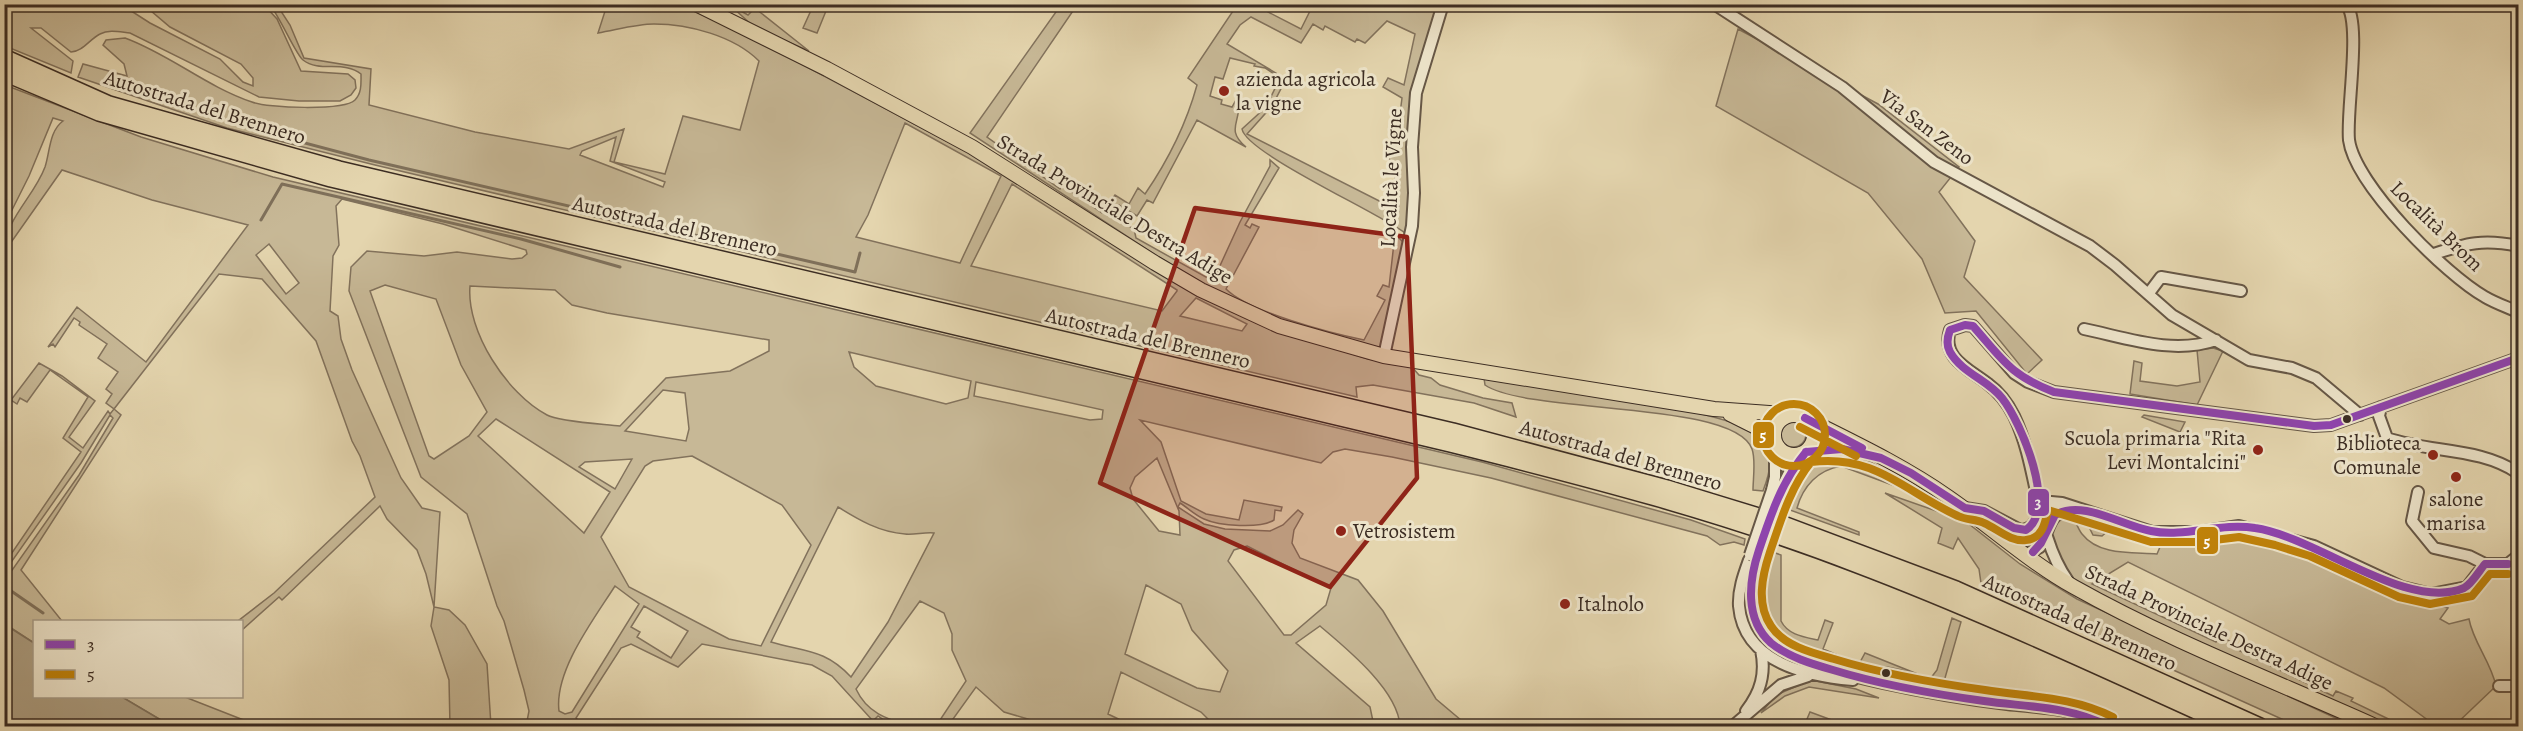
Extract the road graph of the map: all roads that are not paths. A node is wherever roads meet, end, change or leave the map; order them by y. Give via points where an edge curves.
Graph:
1 (696, 4) edge
2 (1443, 4) edge
3 (1714, 4) edge
4 (2346, 4) edge
5 (4, 57) edge
6 (4, 73) edge
7 (2518, 246) edge
8 (2434, 254) junction
9 (2241, 291) dead end
10 (2150, 293) junction
11 (2518, 312) edge
12 (2084, 329) dead end
13 (2216, 340) junction
14 (1384, 356) junction
15 (2518, 358) edge
16 (2381, 407) junction
17 (1714, 409) junction
18 (2360, 415) junction
19 (1801, 416) junction
20 (1774, 439) junction
21 (1806, 452) junction
22 (1881, 458) junction
23 (2518, 473) edge
24 (1775, 491) junction
25 (2418, 492) dead end
26 (2040, 501) junction
27 (1965, 508) junction
28 (2093, 513) junction
29 (2047, 530) junction
30 (2025, 555) junction
31 (2518, 556) edge
32 (1752, 561) junction
33 (2485, 564) junction
34 (2071, 586) junction
35 (1772, 643) junction
36 (1761, 650) junction
37 (1798, 660) junction
38 (1780, 664) junction
39 (1814, 676) junction
40 (1886, 683) junction
41 (1761, 685) junction
42 (2499, 686) dead end
43 (2518, 686) edge
44 (1778, 687) junction
45 (1733, 726) edge
46 (2108, 726) edge
47 (2229, 726) edge
48 (2260, 726) edge
49 (2375, 726) edge

1 - 14 main road, Strada Provinciale Destra Adige via 972,147 1201,290 1279,326
2 - 14 street, Località le Vigne via 1416,93 1412,226
3 - 10 street, Via San Zeno via 1842,87 1934,162 2090,246
4 - 8 street, Località Brom via 2351,11 2353,35 2348,120 2354,157 2383,205
5 - 48 highway, Autostrada del Brennero via 109,104 339,169 1454,431 1667,488 1775,521 1956,589
6 - 47 highway, Autostrada del Brennero via 99,113 331,179 1450,444 1700,511 1853,563 1949,601
7 - 8 street via 2494,241 2468,243
8 - 11 street, Località Brom via 2484,297
9 - 10 street via 2161,277
10 - 13 street, Via San Zeno via 2172,315
12 - 13 street via 2177,347 2195,347
13 - 18 street, Via San Zeno via 2249,360 2292,368 2316,378
14 - 17 main road, Strada Provinciale Destra Adige
15 - 16 street
16 - 18 street
16 - 23 street via 2379,416 2387,438 2409,446 2471,454
17 - 19 main road, Strada Provinciale Destra Adige
17 - 20 main road, Strada Provinciale Destra Adige via 1745,420
18 - 26 street via 2314,426 2063,395 2040,388 2014,373 1973,326 1956,326 1950,330 1948,349 1990,386 2014,416
19 - 20 main road via 1782,419
19 - 21 main road via 1813,426 1815,438
19 - 22 main road, Strada Provinciale Destra Adige
20 - 21 main road via 1788,455
20 - 24 street
21 - 22 main road, Strada Provinciale Destra Adige via 1842,449
21 - 24 street
22 - 27 main road, Strada Provinciale Destra Adige
24 - 32 street, bridge
25 - 33 street via 2412,521 2424,539 2434,548
26 - 27 street via 2036,521 2026,530 2014,528 1984,511
26 - 28 street
26 - 29 street
27 - 30 main road, Strada Provinciale Destra Adige
28 - 29 street via 2059,512
28 - 33 street via 2152,532 2198,532 2239,526 2259,530 2314,546 2402,587 2431,594 2467,587
29 - 30 street via 2040,547
29 - 34 street via 2055,562
30 - 34 main road, Strada Provinciale Destra Adige
31 - 33 street via 2508,564
32 - 35 street via 1750,604 1756,621
32 - 36 street via 1738,604 1746,628
34 - 49 main road, Strada Provinciale Destra Adige via 2120,612
35 - 37 street
35 - 38 street
36 - 38 street
36 - 41 street
37 - 38 street
37 - 40 street
38 - 39 street
38 - 41 street
38 - 44 street
39 - 40 street
39 - 44 street
40 - 46 street via 2005,704 2075,711
41 - 45 street
42 - 43 street
44 - 45 street

